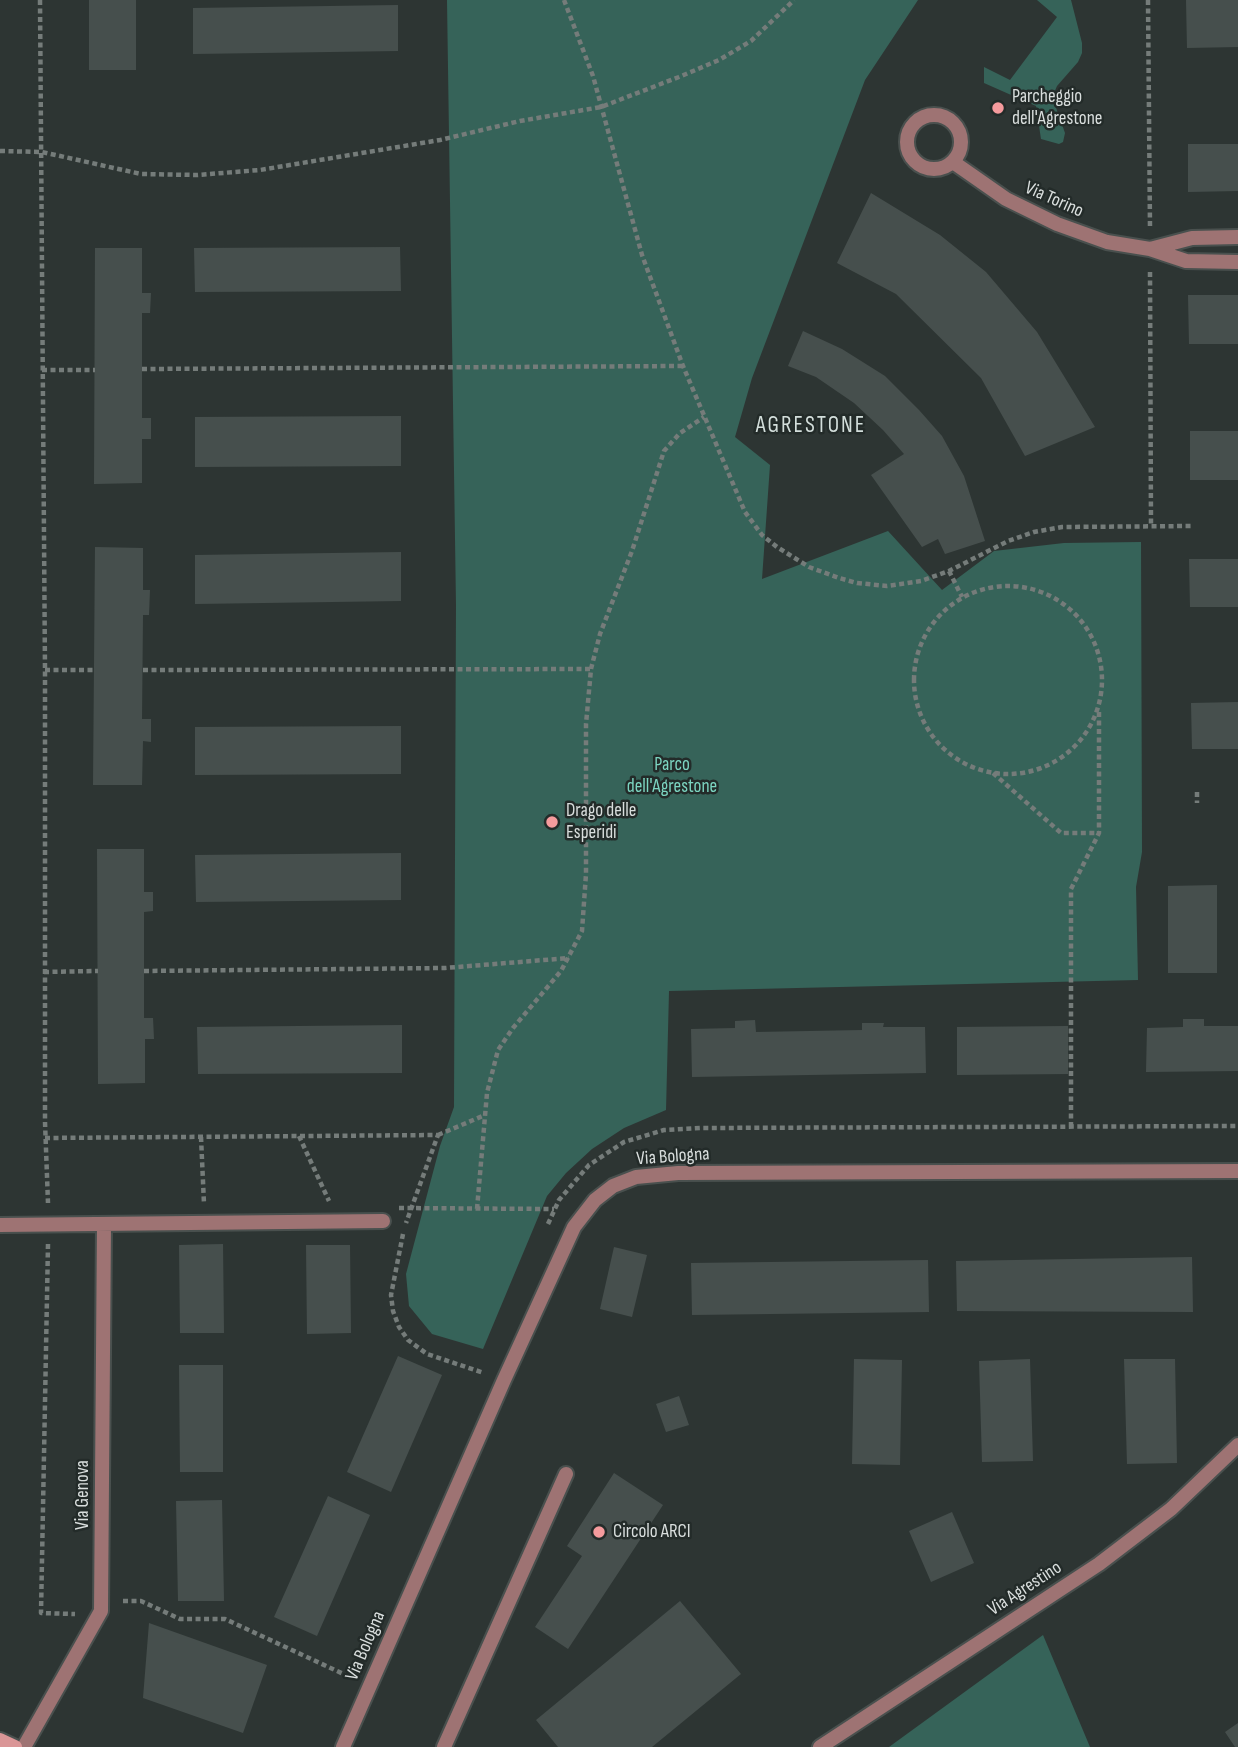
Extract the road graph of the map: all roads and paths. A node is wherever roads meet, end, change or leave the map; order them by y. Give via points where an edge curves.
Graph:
1 (40, 0) edge
2 (564, 0) edge
3 (794, 0) edge
4 (1148, 0) edge
5 (601, 107) junction
6 (0, 152) edge
7 (42, 152) junction
8 (953, 162) dead end
9 (1150, 222) dead end
10 (1238, 237) edge
11 (1150, 249) junction
12 (1238, 262) edge
13 (1150, 275) dead end
14 (683, 366) junction
15 (142, 369) dead end
16 (43, 370) junction
17 (94, 370) dead end
18 (704, 417) junction
19 (1152, 526) junction
20 (1193, 526) dead end
21 (949, 571) junction
22 (962, 597) junction
23 (591, 669) junction
24 (45, 670) junction
25 (94, 670) dead end
26 (143, 670) dead end
27 (1099, 705) junction
28 (993, 773) junction
29 (1197, 792) dead end
30 (1197, 803) dead end
31 (1099, 833) junction
32 (569, 958) junction
33 (98, 971) dead end
34 (144, 971) dead end
35 (44, 972) junction
36 (485, 1115) junction
37 (1071, 1127) dead end
38 (438, 1135) dead end
39 (299, 1136) dead end
40 (201, 1137) dead end
41 (1238, 1171) edge
42 (204, 1208) dead end
43 (333, 1208) dead end
44 (477, 1209) dead end
45 (383, 1221) dead end
46 (104, 1224) junction
47 (48, 1225) junction
48 (0, 1226) edge
49 (1238, 1445) edge
50 (566, 1474) dead end
51 (101, 1601) junction
52 (79, 1614) dead end
53 (370, 1686) junction
54 (0, 1740) edge
55 (15, 1747) edge
56 (24, 1747) edge
57 (344, 1747) edge
58 (444, 1747) edge
59 (820, 1747) edge

1 - 7 path
2 - 5 path
3 - 5 path via 751,41 719,60
4 - 9 path
5 - 7 path via 260,170 141,174
5 - 14 path via 642,256
6 - 7 path
7 - 16 path
8 - 11 street, Via Torino via 1006,200 1057,224 1120,246
10 - 11 street, Via Torino via 1192,238
11 - 12 street, Via Torino via 1186,261
13 - 19 path
14 - 15 path
14 - 18 path
16 - 17 path
16 - 24 path
18 - 21 path via 745,512 762,535 793,558 831,576 873,586 902,585
18 - 23 path via 664,451
19 - 20 path
19 - 21 path via 1062,527 1034,532
21 - 22 path
22 - 27 path via 1010,585 1034,589 1076,614 1091,634 1099,656
22 - 28 path via 939,615 922,639 913,677 915,696 929,732 942,747 966,764
23 - 26 path
23 - 32 path via 584,910 582,931
24 - 25 path
24 - 35 path
27 - 28 path via 1081,740 1050,764 1032,771
27 - 31 path
28 - 31 path via 1061,833
29 - 30 path
31 - 37 path via 1071,890
32 - 34 path via 445,968
32 - 36 path via 504,1040 489,1080
33 - 35 path
35 - 47 path
36 - 38 path
36 - 44 path
39 - 43 path
40 - 42 path
41 - 53 street, Via Bologna via 668,1173 613,1186 574,1227
45 - 46 street
46 - 47 street
46 - 51 street, Via Genova
47 - 48 street
47 - 52 path via 41,1613
49 - 59 street, Via Agrestino via 1171,1509 1099,1564
50 - 58 street
51 - 53 path via 141,1601 180,1619 225,1619
51 - 56 street, Via Genova via 101,1611
53 - 57 street, Via Bologna
54 - 55 street

